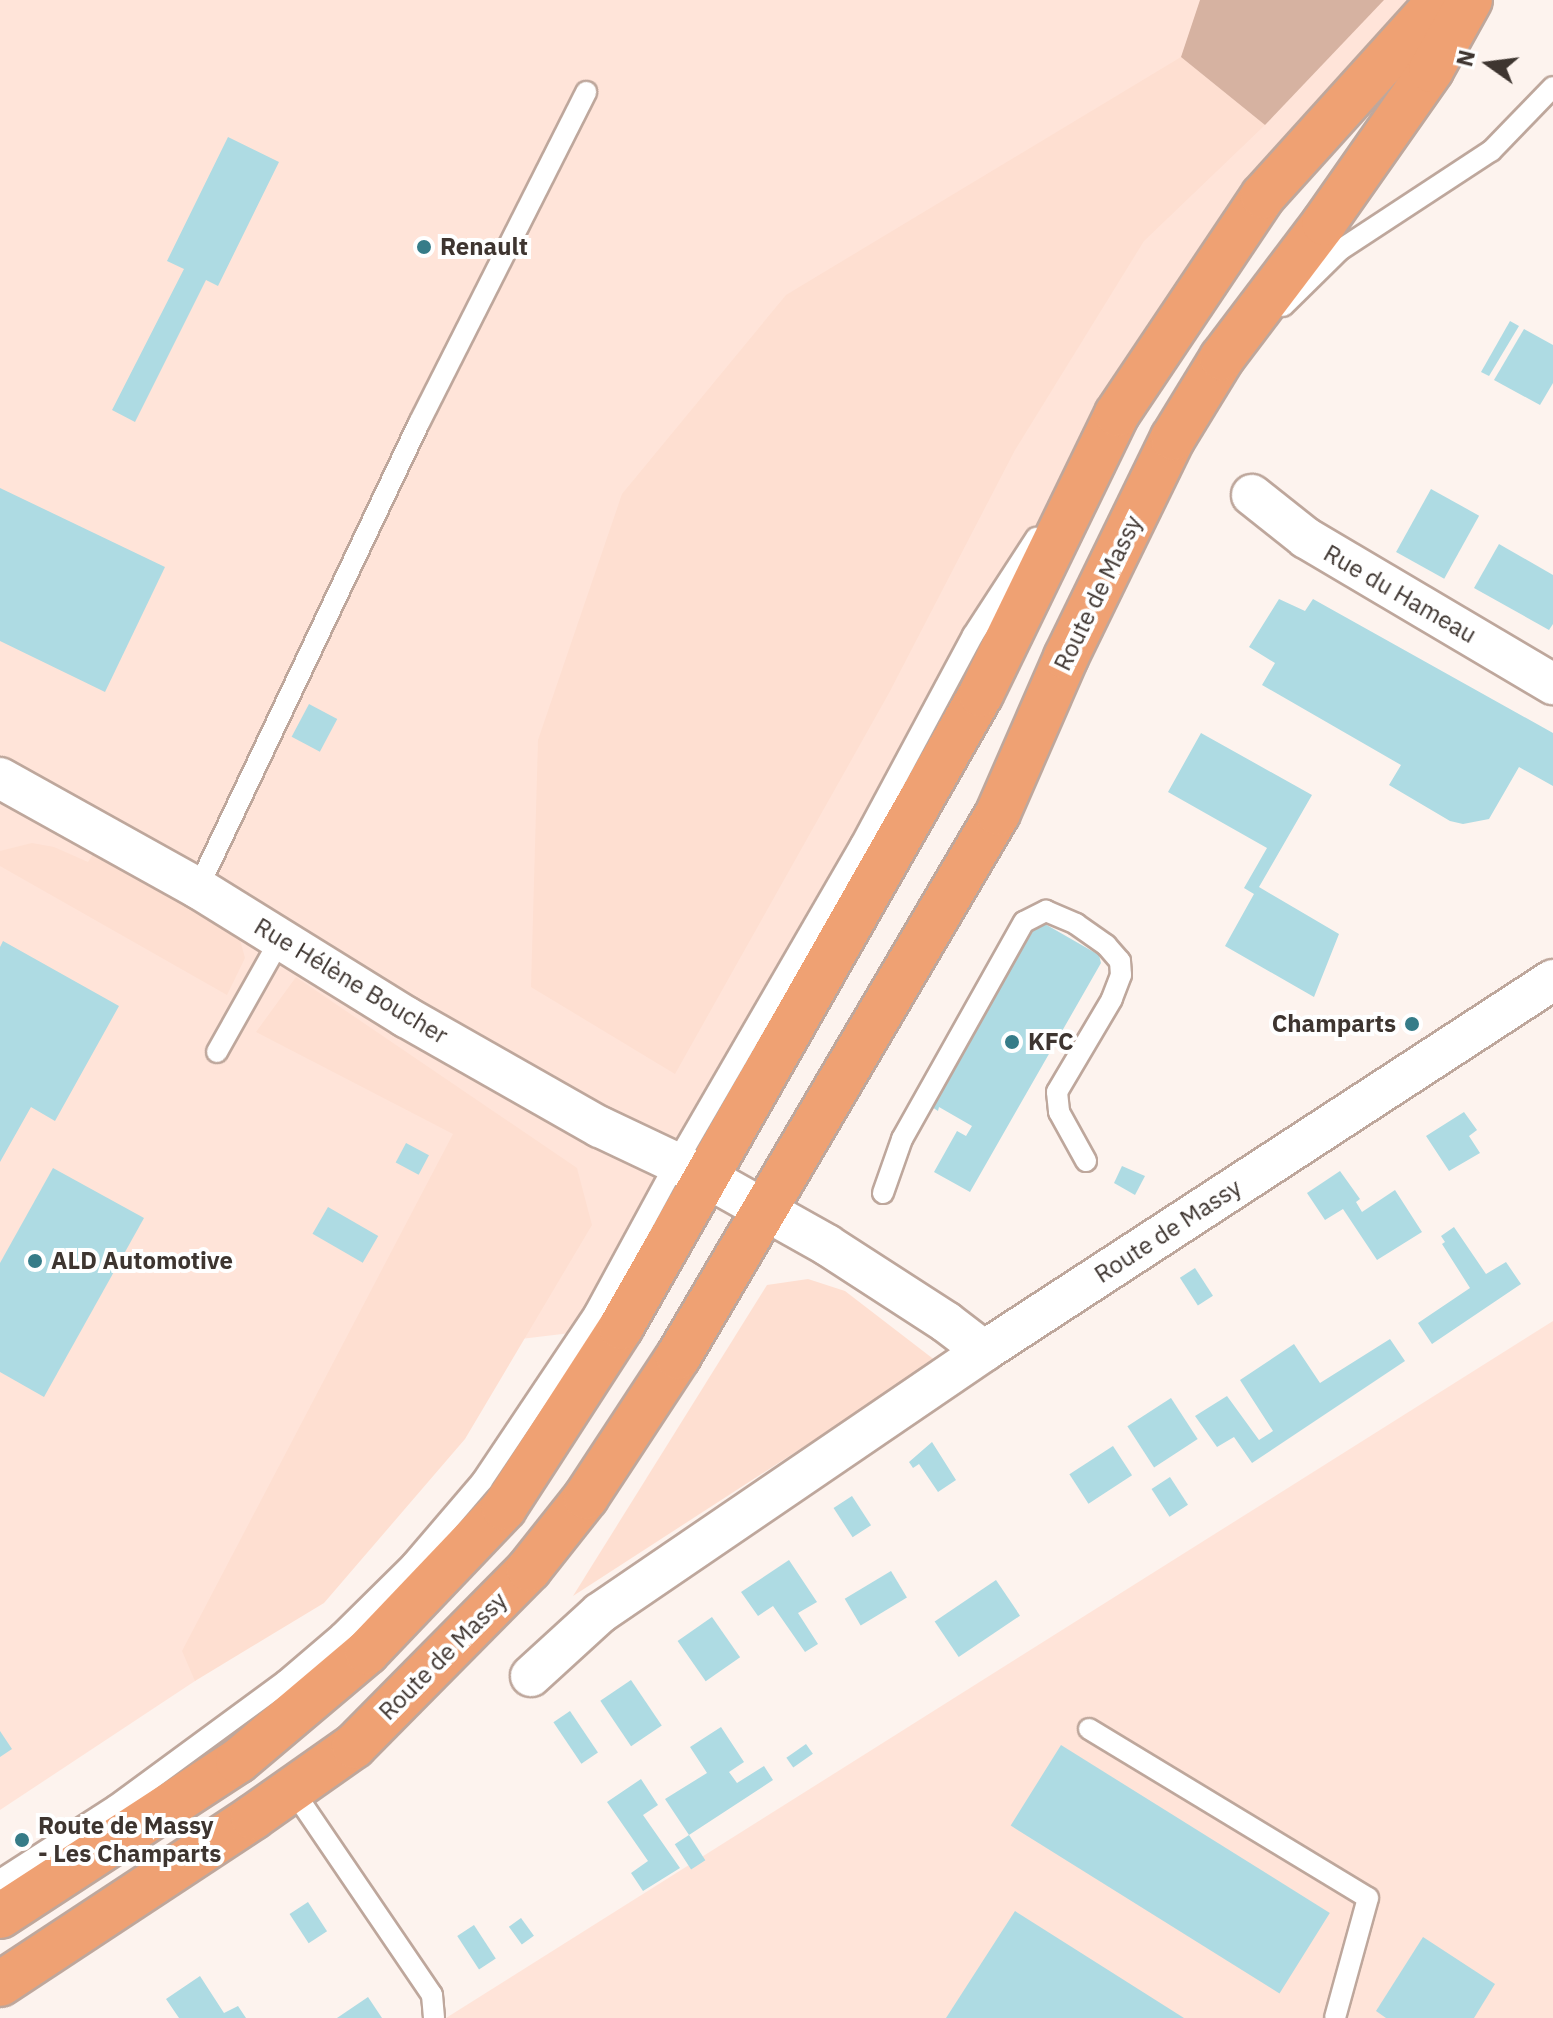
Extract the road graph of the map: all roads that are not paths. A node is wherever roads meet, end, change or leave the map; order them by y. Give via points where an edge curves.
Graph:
1 (1440, 0) edge
2 (1470, 0) edge
3 (1553, 87) edge
4 (586, 92) dead end
5 (1222, 358) junction
6 (1252, 495) dead end
7 (1553, 684) edge
8 (0, 778) edge
9 (198, 888) junction
10 (281, 938) junction
11 (1553, 980) edge
12 (217, 1052) dead end
13 (1086, 1161) dead end
14 (691, 1170) junction
15 (883, 1193) dead end
16 (766, 1210) junction
17 (984, 1351) junction
18 (531, 1676) dead end
19 (1089, 1729) dead end
20 (292, 1789) junction
21 (0, 1880) edge
22 (0, 1916) edge
23 (0, 1984) edge
24 (434, 2018) edge
25 (1335, 2018) edge

1 - 14 main road via 1263,196 1117,414 981,694
2 - 5 main road, Route de Massy via 1431,70
3 - 5 lane via 1491,151 1340,250
4 - 9 lane via 419,423
5 - 16 main road, Route de Massy via 1166,452 1066,657 998,813
6 - 7 street, Rue du Hameau via 1306,538
8 - 9 street, Rue Hélène Boucher
9 - 10 street, Rue Hélène Boucher
10 - 12 lane
10 - 14 street, Rue Hélène Boucher via 406,1017 600,1127
11 - 17 street, Route de Massy
13 - 15 lane via 1059,1112 1057,1092 1112,999 1120,961 1076,924 1046,911 1024,922 902,1139
14 - 16 street
14 - 21 lane via 482,1481 412,1563 340,1634 263,1698 115,1806
14 - 22 main road via 621,1327 504,1508 367,1652 238,1761
16 - 17 street via 857,1264
16 - 20 main road, Route de Massy via 594,1485 529,1569 354,1746
17 - 18 street, Route de Massy via 600,1613
19 - 25 lane via 1368,1898
20 - 23 main road, Route de Massy
20 - 24 lane via 432,1995

